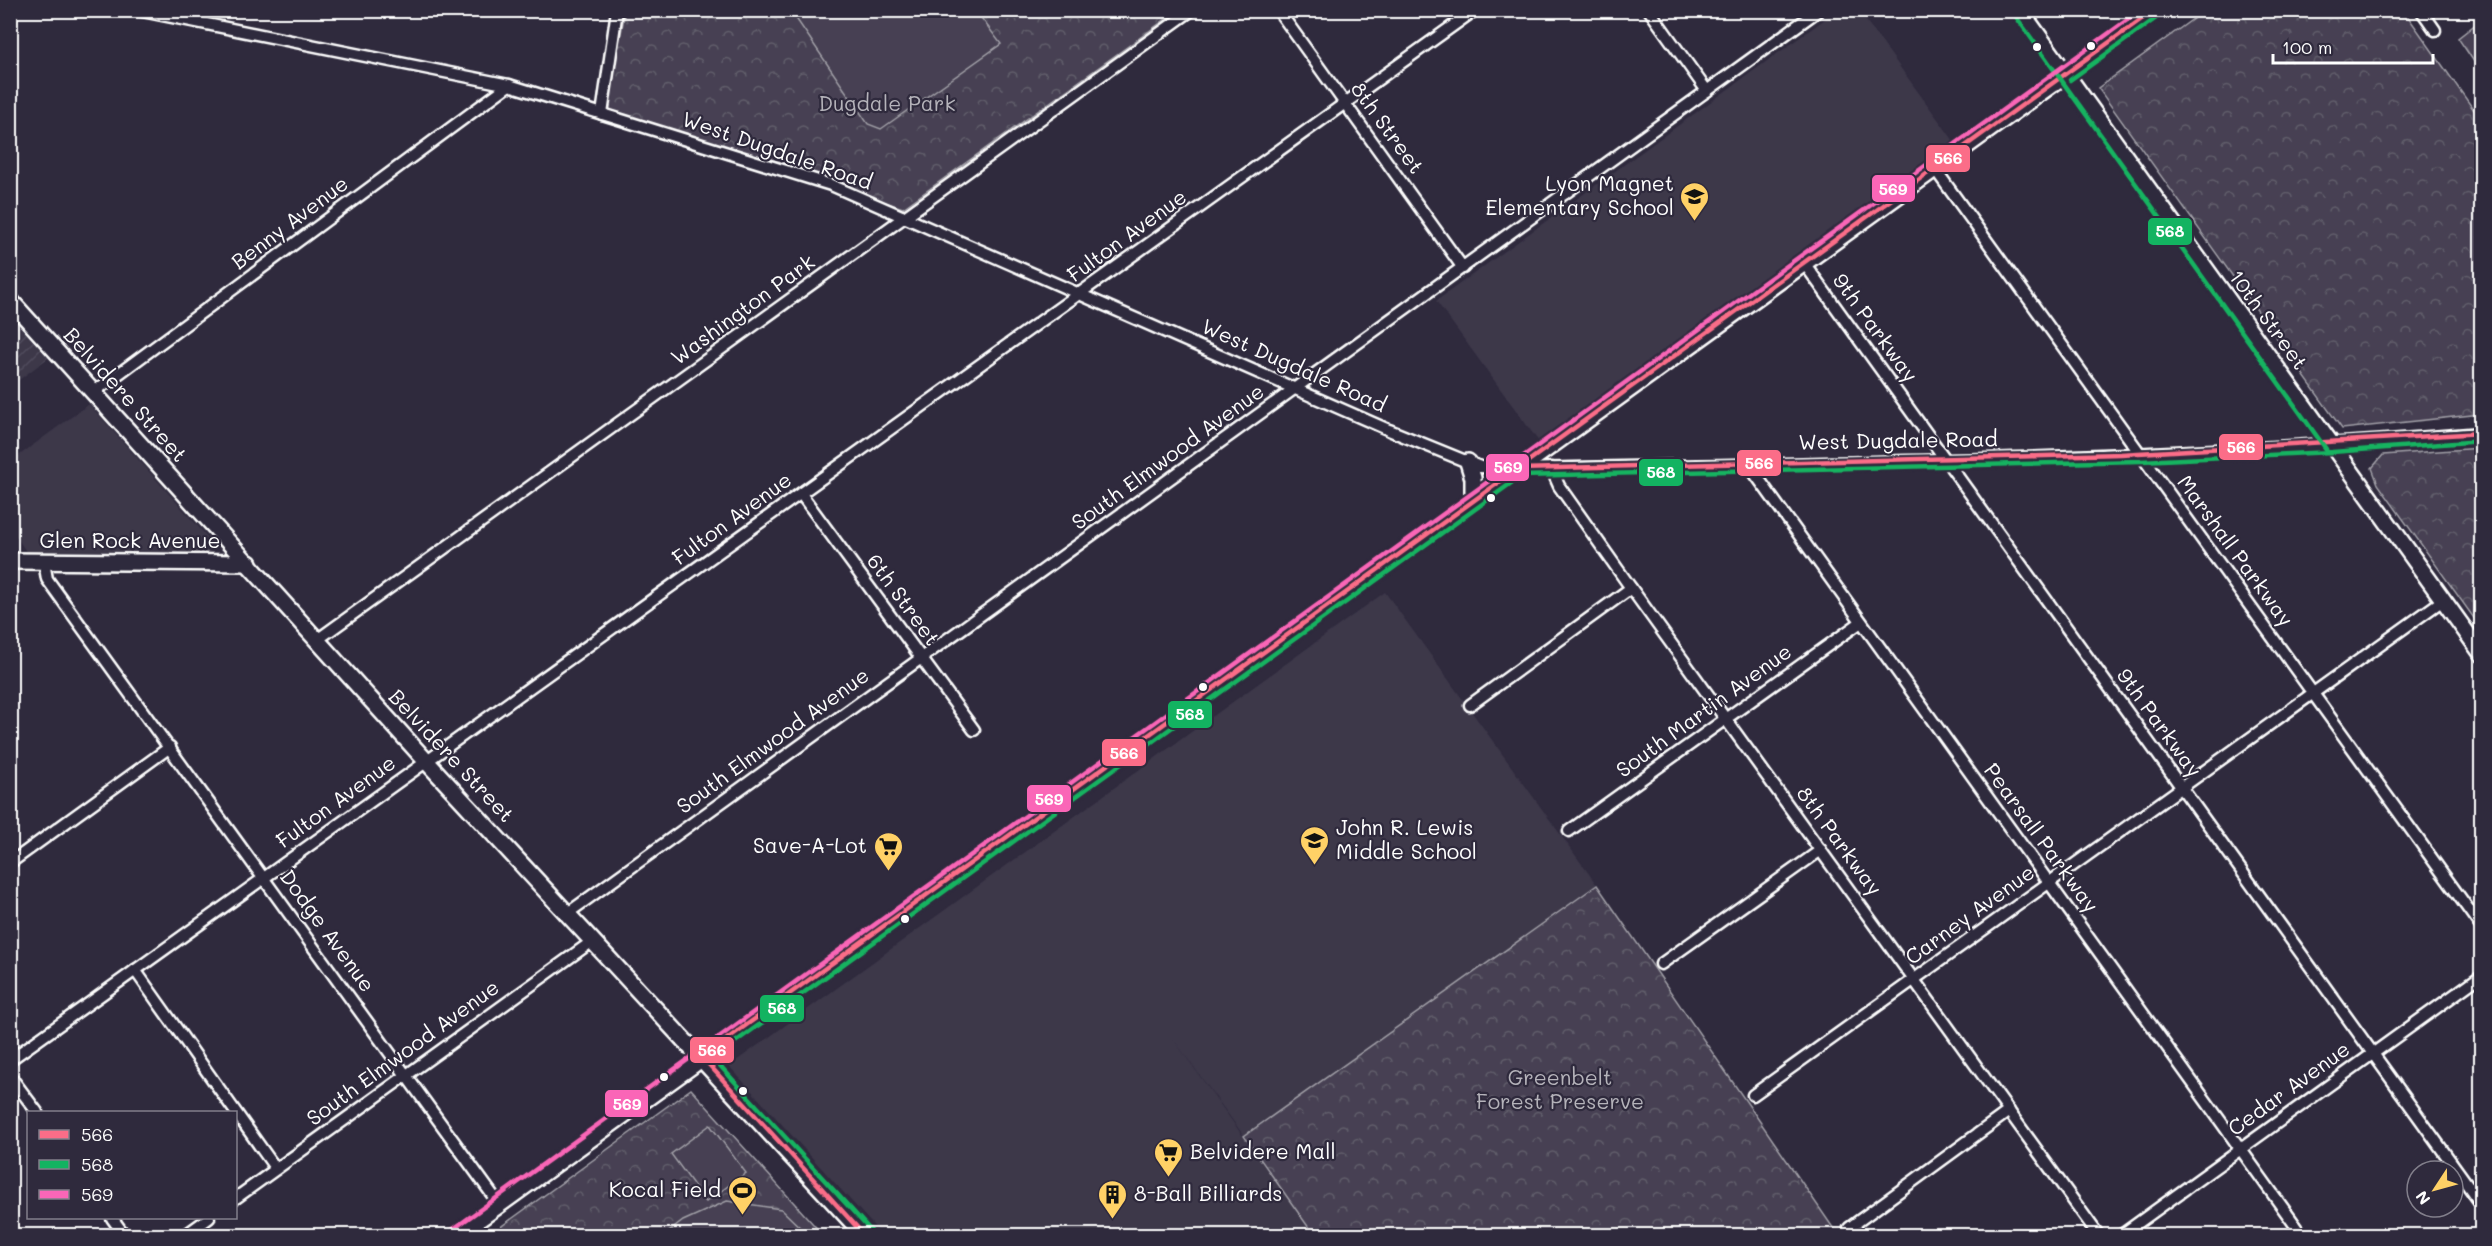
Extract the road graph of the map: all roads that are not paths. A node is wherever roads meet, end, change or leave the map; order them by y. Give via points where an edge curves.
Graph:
1 (136, 10) edge
2 (617, 10) edge
3 (1192, 10) edge
4 (1278, 10) edge
5 (1475, 10) edge
6 (1649, 10) edge
7 (1819, 10) edge
8 (2020, 10) edge
9 (2155, 10) edge
10 (2421, 10) edge
11 (2435, 30) dead end
12 (2066, 74) junction
13 (509, 85) junction
14 (1707, 92) junction
15 (1345, 104) junction
16 (602, 114) junction
17 (1935, 169) junction
18 (905, 217) junction
19 (1804, 263) junction
20 (1463, 268) junction
21 (1080, 294) junction
22 (10, 300) edge
23 (1297, 389) junction
24 (94, 392) junction
25 (2481, 434) edge
26 (2332, 445) junction
27 (2141, 454) junction
28 (1945, 459) junction
29 (1468, 462) junction
30 (1748, 464) junction
31 (1551, 468) junction
32 (1518, 469) junction
33 (801, 494) junction
34 (1473, 501) junction
35 (10, 561) edge
36 (44, 562) junction
37 (249, 563) junction
38 (1631, 588) junction
39 (2443, 600) junction
40 (1861, 622) junction
41 (317, 640) junction
42 (2481, 654) edge
43 (922, 658) junction
44 (2313, 693) junction
45 (1470, 705) dead end
46 (1726, 718) junction
47 (974, 730) dead end
48 (170, 747) junction
49 (427, 762) junction
50 (2181, 787) junction
51 (1569, 831) dead end
52 (1821, 849) junction
53 (10, 863) edge
54 (264, 878) junction
55 (2049, 883) junction
56 (568, 913) junction
57 (2481, 928) edge
58 (594, 940) junction
59 (1661, 964) dead end
60 (135, 970) junction
61 (2481, 975) edge
62 (1914, 979) junction
63 (2372, 1053) junction
64 (702, 1057) junction
65 (10, 1060) edge
66 (406, 1075) junction
67 (10, 1076) edge
68 (1753, 1095) dead end
69 (36, 1111) edge
70 (235, 1111) edge
71 (2009, 1111) junction
72 (237, 1114) edge
73 (2240, 1149) junction
74 (276, 1169) junction
75 (237, 1197) edge
76 (499, 1204) junction
77 (2481, 1205) edge
78 (113, 1219) edge
79 (208, 1219) edge
80 (1849, 1228) dead end
81 (125, 1236) edge
82 (184, 1236) edge
83 (456, 1236) edge
84 (865, 1236) edge
85 (2099, 1236) edge
86 (2120, 1236) edge
87 (2302, 1236) edge

1 - 13 street, West Dugdale Road
2 - 16 street
3 - 18 street, Washington Park
4 - 15 street, 8th Street
5 - 15 street, Fulton Avenue
6 - 14 street
7 - 14 street, South Elmwood Avenue
8 - 12 main road, 10th Street
9 - 12 main road
10 - 11 street
12 - 17 main road
12 - 26 main road, 10th Street
13 - 16 street, West Dugdale Road
13 - 24 street, Benny Avenue
14 - 20 street, South Elmwood Avenue
15 - 20 street, 8th Street
15 - 21 street, Fulton Avenue
16 - 18 street, West Dugdale Road via 831,185
17 - 19 main road
17 - 27 street, Marshall Parkway
18 - 21 street, West Dugdale Road
18 - 41 street, Washington Park
19 - 28 street, 9th Parkway
19 - 32 main road
20 - 23 street, South Elmwood Avenue
21 - 23 street, West Dugdale Road
21 - 33 street, Fulton Avenue
22 - 24 main road, Belvidere Street
23 - 29 street, West Dugdale Road
23 - 43 street, South Elmwood Avenue
24 - 37 main road, Belvidere Street
25 - 26 street, West Dugdale Road
26 - 27 street, West Dugdale Road
26 - 39 main road, 10th Street
27 - 28 street, West Dugdale Road
27 - 44 street, Marshall Parkway
28 - 30 street, West Dugdale Road
28 - 50 street, 9th Parkway
29 - 32 street, West Dugdale Road via 1480,467
29 - 34 main road
30 - 31 street, West Dugdale Road
30 - 40 street, Pearsall Parkway
31 - 32 street, West Dugdale Road
31 - 38 street, 8th Parkway via 1559,486
32 - 34 main road
33 - 43 street, 6th Street
33 - 49 street, Fulton Avenue
34 - 64 main road
35 - 36 main road, Glen Rock Avenue
36 - 37 main road, Glen Rock Avenue
36 - 48 street, Dodge Avenue via 47,579
37 - 41 main road, Belvidere Street
38 - 45 street
38 - 46 street, 8th Parkway
39 - 42 main road, 10th Street
39 - 44 street, Carney Avenue
40 - 46 street, South Martin Avenue
40 - 55 street, Pearsall Parkway
41 - 49 main road, Belvidere Street
43 - 47 street, 6th Street
43 - 56 street, South Elmwood Avenue
44 - 50 street, Carney Avenue
44 - 57 street, Marshall Parkway
46 - 51 street, South Martin Avenue
46 - 52 street, 8th Parkway
48 - 53 street
48 - 54 street, Dodge Avenue
49 - 54 street, Fulton Avenue
49 - 56 main road, Belvidere Street
50 - 55 street, Carney Avenue
50 - 63 street, 9th Parkway
52 - 59 street
52 - 62 street, 8th Parkway
54 - 60 street, Fulton Avenue
54 - 66 street, Dodge Avenue
55 - 62 street, Carney Avenue
55 - 73 street, Pearsall Parkway
56 - 58 main road, Belvidere Street
58 - 64 main road, Belvidere Street
58 - 66 street, South Elmwood Avenue
60 - 65 street, Fulton Avenue
60 - 70 street
61 - 63 street, Cedar Avenue
62 - 68 street, Carney Avenue
62 - 71 street, 8th Parkway
63 - 73 street, Cedar Avenue
63 - 77 street, 9th Parkway
64 - 76 main road
64 - 84 main road, Belvidere Street
66 - 74 street, South Elmwood Avenue
66 - 76 street, Dodge Avenue
67 - 69 street
71 - 80 street
71 - 85 street, 8th Parkway
72 - 74 street
73 - 86 street, Cedar Avenue
73 - 87 street, Pearsall Parkway
74 - 75 street, South Elmwood Avenue
76 - 83 main road
78 - 81 street
79 - 82 street

